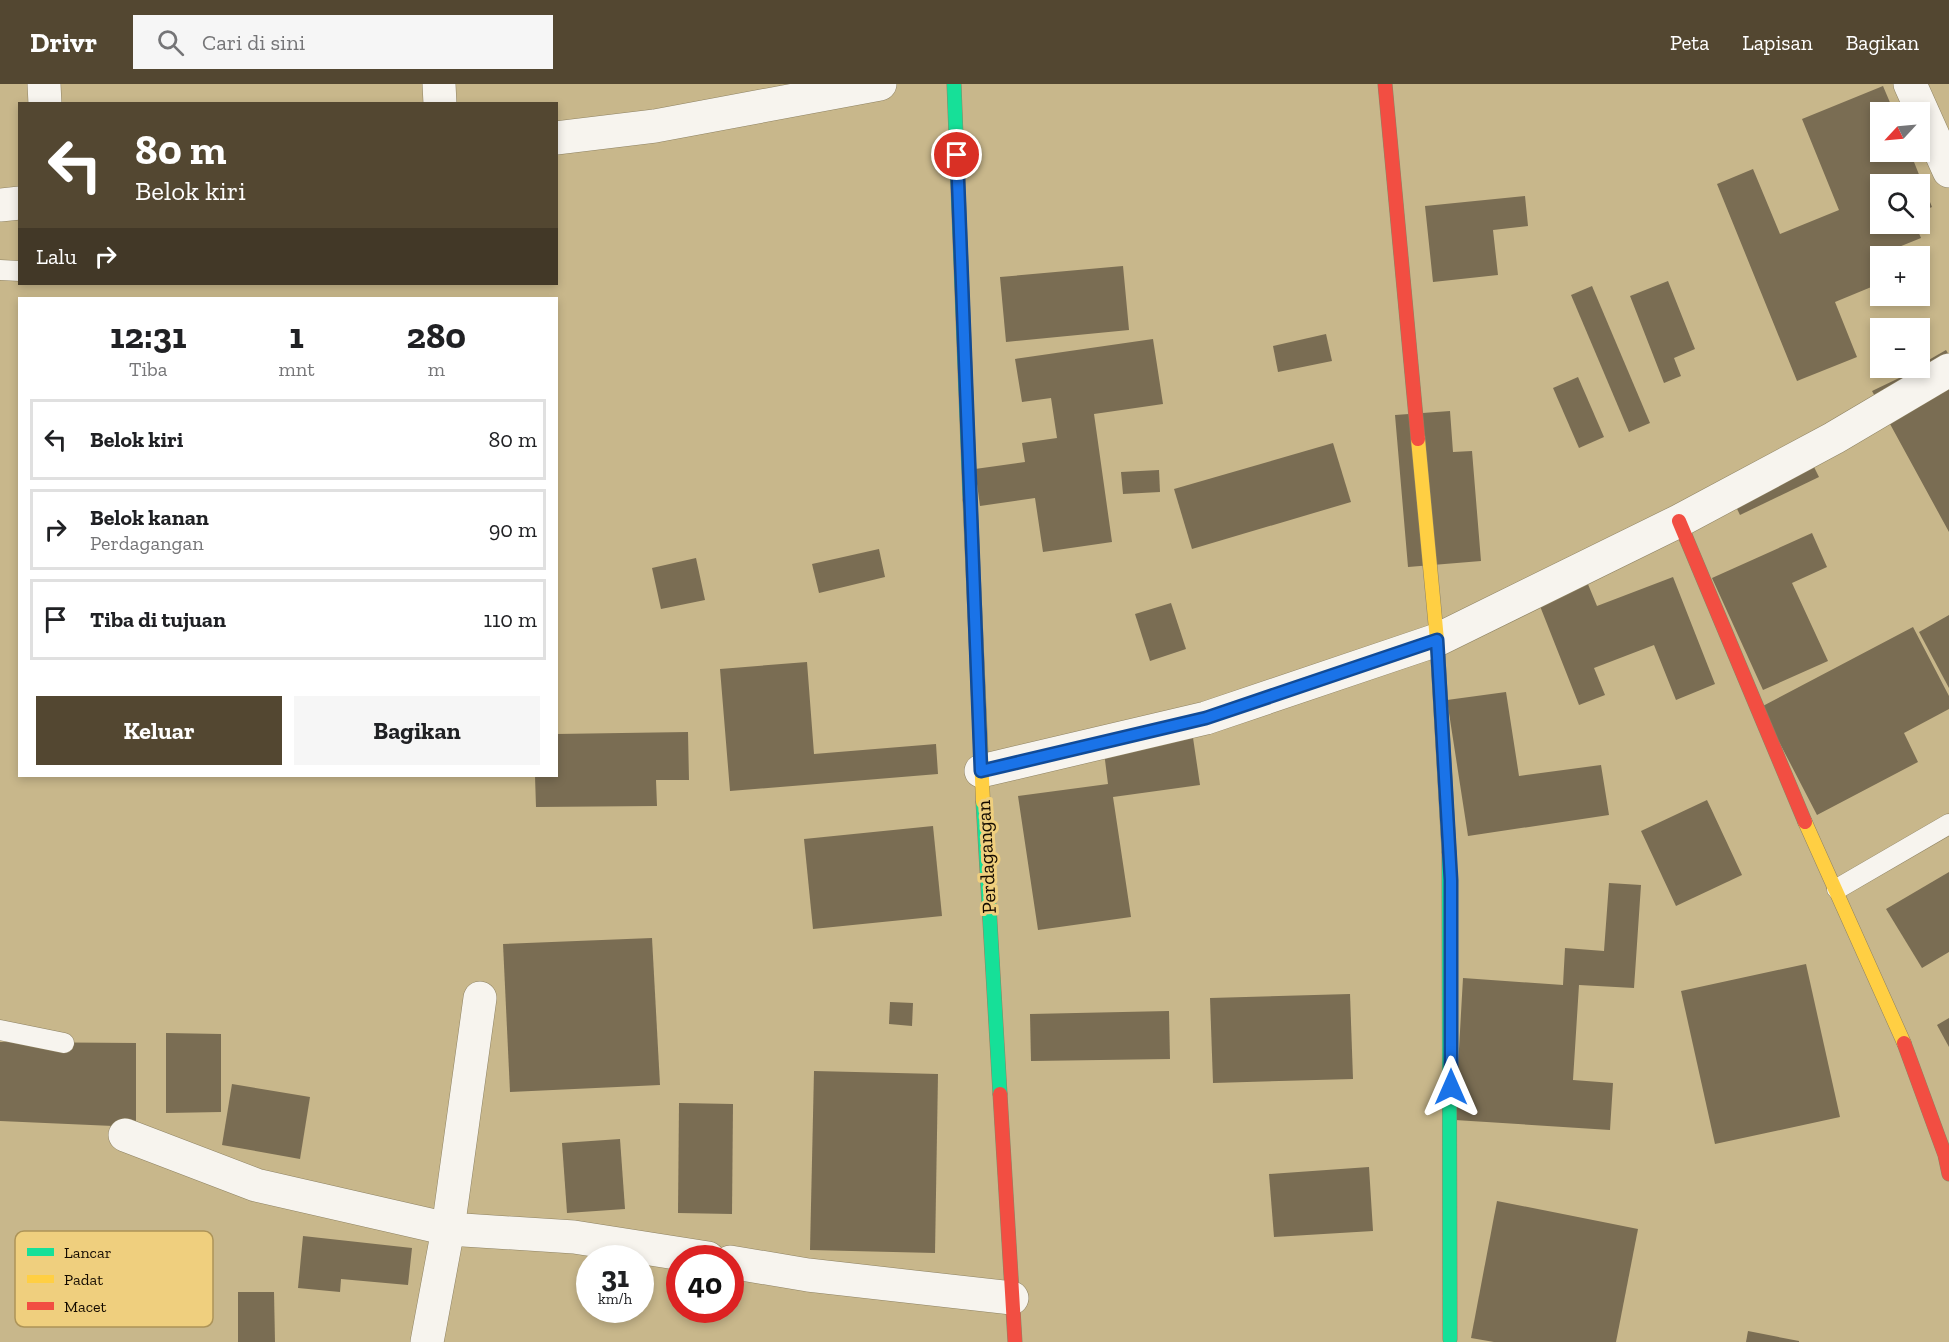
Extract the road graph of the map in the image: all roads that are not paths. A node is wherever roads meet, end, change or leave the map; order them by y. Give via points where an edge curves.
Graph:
1 (44, 84) edge
2 (439, 84) edge
3 (880, 84) edge
4 (954, 84) edge
5 (1385, 84) edge
6 (1910, 84) edge
7 (45, 102) edge
8 (440, 102) edge
9 (558, 138) edge
10 (1949, 171) edge
11 (18, 203) edge
12 (0, 205) edge
13 (0, 270) edge
14 (18, 271) edge
15 (1949, 370) edge
16 (1679, 521) junction
17 (1437, 640) junction
18 (981, 771) junction
19 (1949, 824) edge
20 (1837, 889) junction
21 (480, 998) dead end
22 (0, 1029) edge
23 (64, 1043) dead end
24 (126, 1135) dead end
25 (1949, 1174) edge
26 (448, 1229) junction
27 (666, 1251) edge
28 (744, 1264) edge
29 (1012, 1298) junction
30 (1450, 1339) dead end
31 (427, 1342) edge
32 (1014, 1342) edge

1 - 7 street
2 - 8 street
3 - 9 street via 655,126
4 - 18 street, Perdagangan
5 - 17 street
6 - 10 street
11 - 12 street
13 - 14 lane
15 - 16 street via 1834,438
16 - 17 street
16 - 20 street via 1790,790
17 - 18 street via 1206,718
17 - 30 street via 1451,880
18 - 29 street, Perdagangan
19 - 20 lane
20 - 25 street via 1905,1046
21 - 26 street
22 - 23 lane
24 - 26 street via 256,1185
26 - 27 street via 574,1237
26 - 31 street
28 - 29 street
29 - 32 street, Perdagangan

